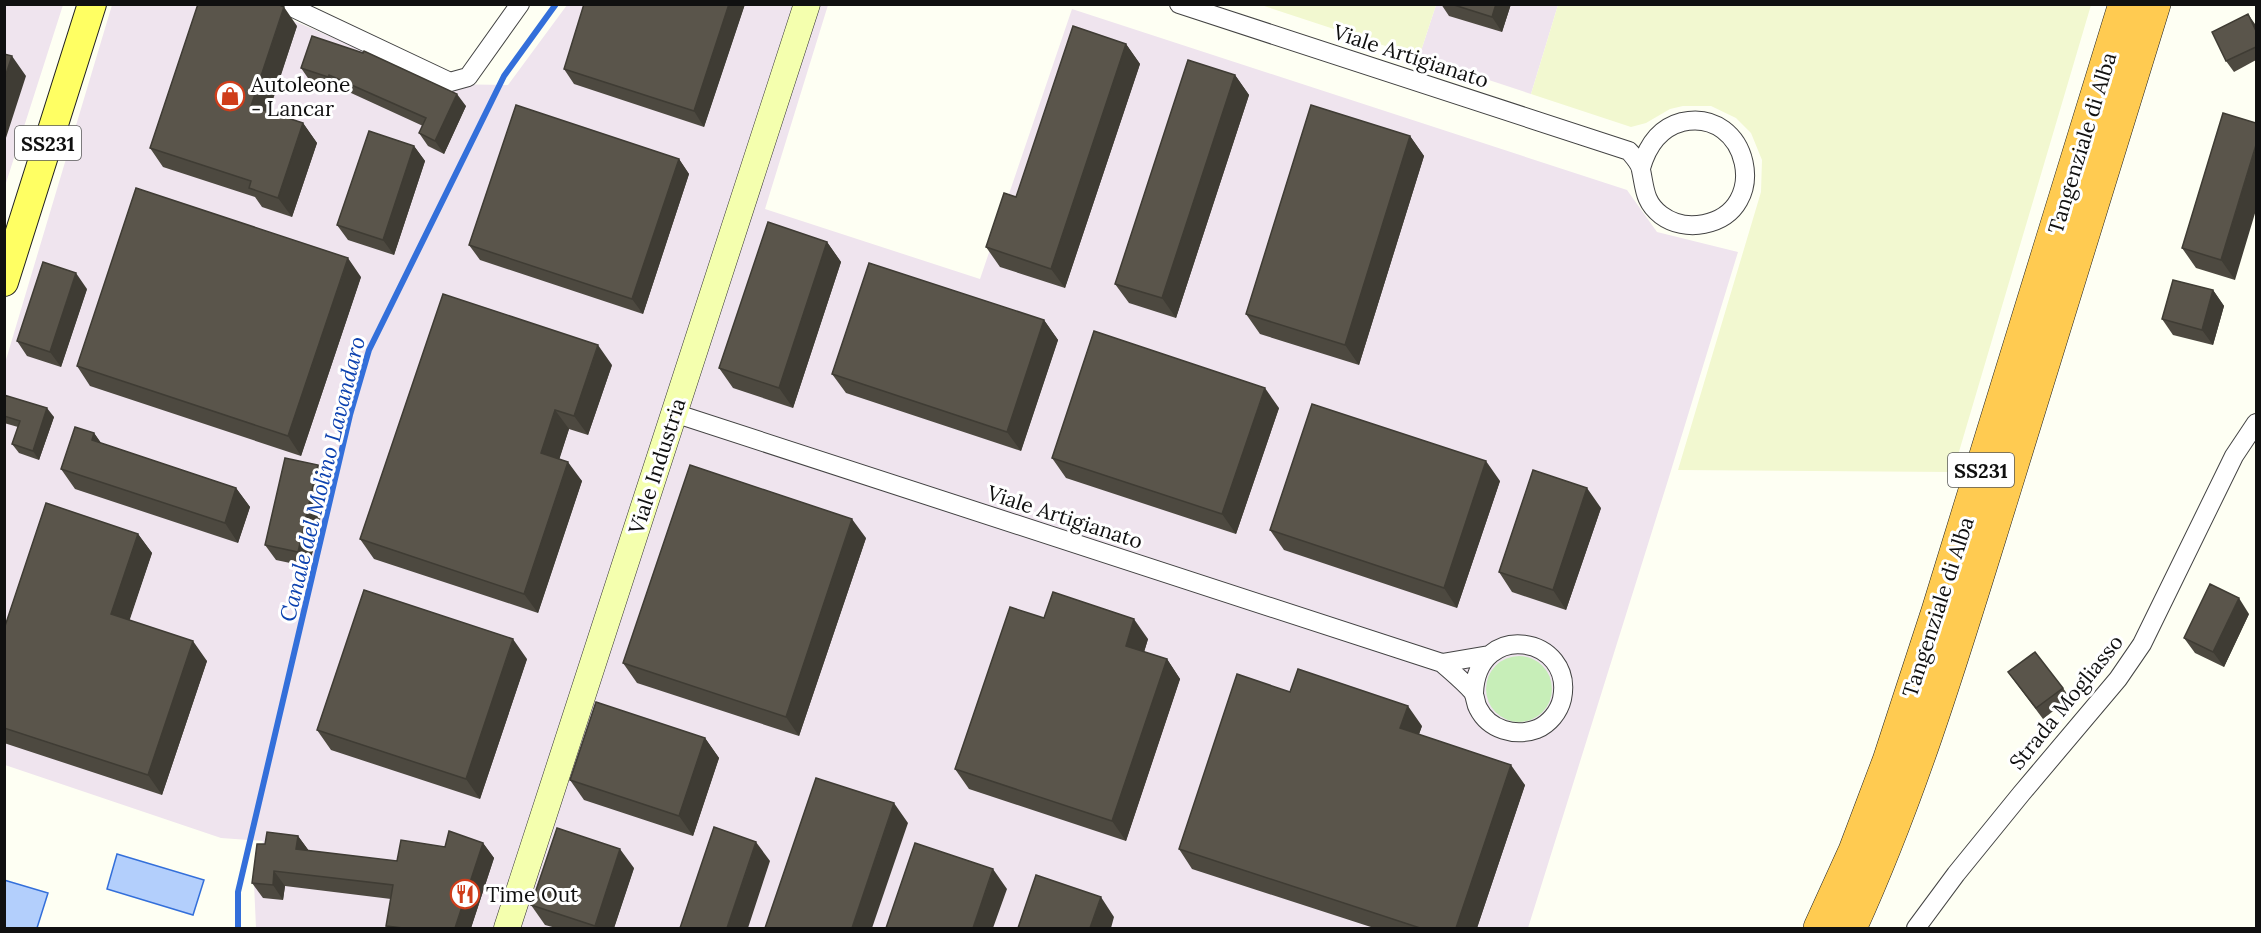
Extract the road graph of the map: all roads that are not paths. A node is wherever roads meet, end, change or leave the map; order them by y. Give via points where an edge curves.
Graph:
1 (92, 4) edge
2 (285, 4) edge
3 (520, 4) edge
4 (807, 4) edge
5 (1179, 4) edge
6 (2125, 4) edge
7 (2154, 4) edge
8 (1652, 141) junction
9 (1629, 151) junction
10 (1641, 168) junction
11 (4, 282) edge
12 (674, 413) junction
13 (2256, 423) edge
14 (1489, 655) junction
15 (1442, 663) junction
16 (1474, 693) junction
17 (1838, 889) junction
18 (507, 928) edge
19 (1811, 928) edge
20 (1820, 928) edge
21 (1850, 928) edge
22 (1916, 928) edge

1 - 11 main road, SS231
2 - 3 street via 450,82 468,77
4 - 12 street, Viale Industria
5 - 9 street, Viale Artigianato
6 - 17 highway, Tangenziale di Alba / SS231 via 1938,612 1889,762
7 - 21 highway, Tangenziale di Alba / SS231 via 1913,776
8 - 9 street
8 - 10 street
8 - 10 street via 1681,122 1699,121 1716,126 1731,136 1741,150 1746,167 1745,185 1726,214 1711,223 1694,226 1676,223 1649,202
9 - 10 street
12 - 15 street, Viale Artigianato
12 - 18 street, Viale Industria
13 - 22 street, Strada Mogliasso via 2234,456 2142,644 2118,679 1970,856
14 - 15 street
14 - 16 street via 1477,673
14 - 16 street via 1516,644 1545,652 1562,676 1560,705 1541,727 1513,733 1486,720
15 - 16 street
17 - 19 highway
17 - 20 highway, Tangenziale di Alba / SS231

